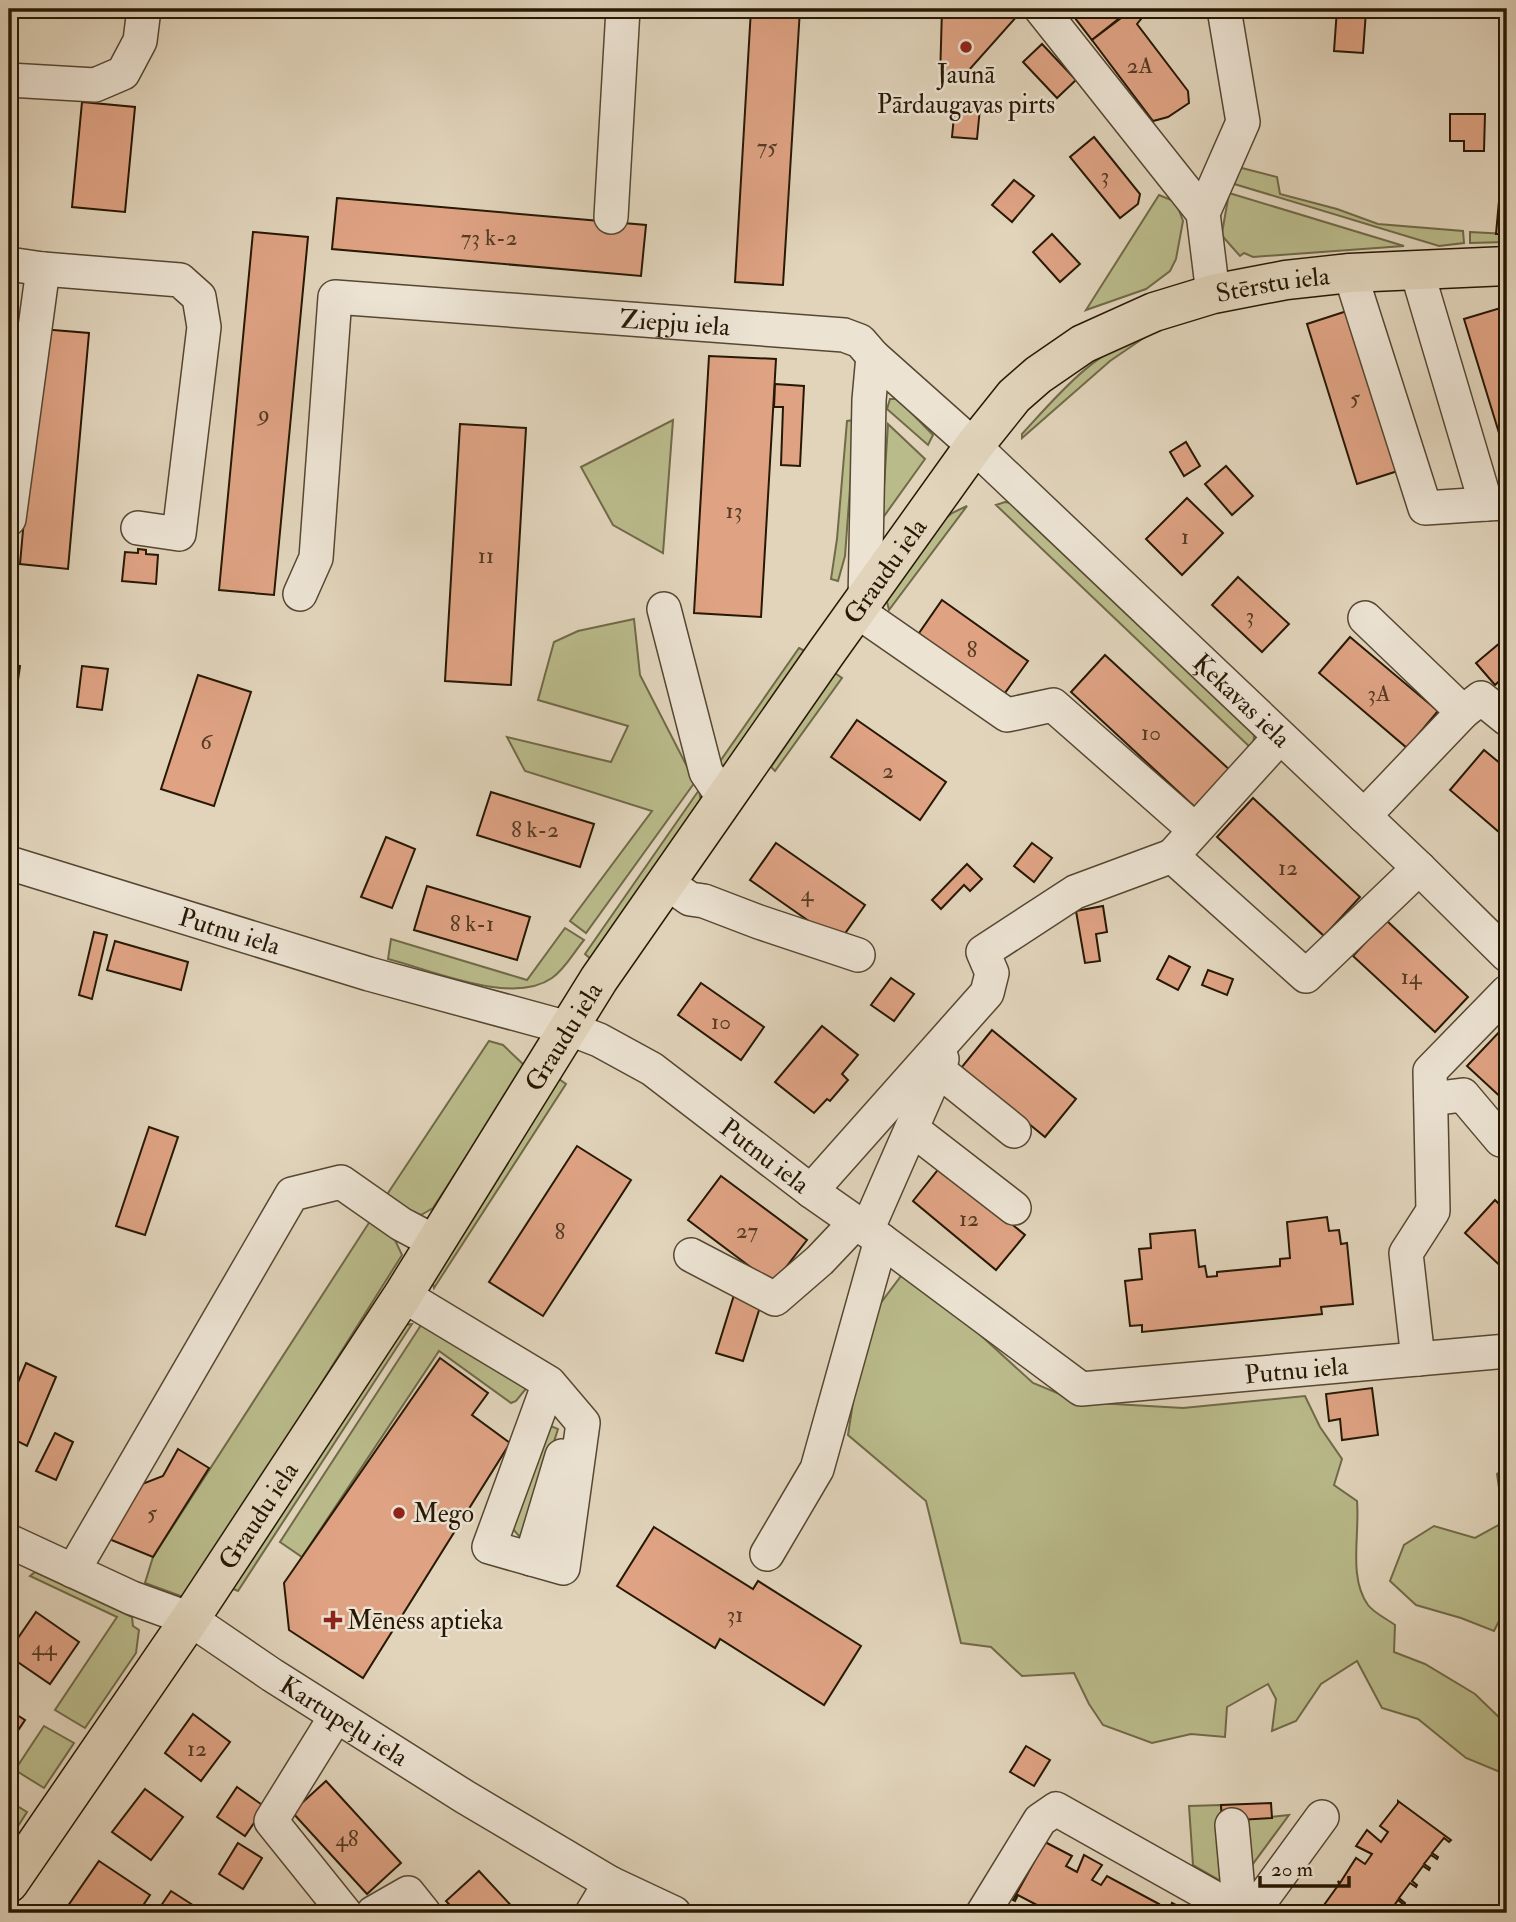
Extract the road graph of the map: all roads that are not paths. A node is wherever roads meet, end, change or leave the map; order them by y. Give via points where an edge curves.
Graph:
1 (144, 9) edge
2 (623, 9) edge
3 (1041, 9) edge
4 (1224, 9) edge
5 (9, 80) edge
6 (1203, 213) junction
7 (611, 217) dead end
8 (9, 264) edge
9 (1507, 266) edge
10 (43, 269) junction
11 (1414, 269) junction
12 (1350, 273) junction
13 (1213, 293) junction
14 (873, 356) junction
15 (974, 446) junction
16 (1496, 504) edge
17 (9, 519) edge
18 (138, 528) dead end
19 (300, 594) dead end
20 (861, 606) junction
21 (664, 609) dead end
22 (1365, 618) dead end
23 (1464, 712) junction
24 (1506, 715) edge
25 (1279, 738) junction
26 (725, 800) junction
27 (1364, 816) junction
28 (1195, 830) junction
29 (1172, 856) junction
30 (9, 863) edge
31 (1419, 868) junction
32 (667, 883) junction
33 (858, 955) dead end
34 (1507, 955) edge
35 (1507, 992) edge
36 (979, 1018) dead end
37 (568, 1028) junction
38 (937, 1069) junction
39 (1431, 1099) junction
40 (912, 1129) junction
41 (1014, 1130) dead end
42 (1501, 1140) dead end
43 (811, 1191) junction
44 (1014, 1208) dead end
45 (868, 1230) junction
46 (435, 1242) junction
47 (691, 1255) dead end
48 (403, 1294) junction
49 (1507, 1328) edge
50 (1495, 1352) edge
51 (1418, 1359) junction
52 (549, 1383) junction
53 (9, 1541) edge
54 (767, 1554) dead end
55 (73, 1571) junction
56 (190, 1619) junction
57 (337, 1716) junction
58 (1322, 1817) dead end
59 (1232, 1825) dead end
60 (9, 1883) edge
61 (610, 1883) junction
62 (345, 1913) edge
63 (373, 1913) edge
64 (424, 1913) edge
65 (592, 1913) edge
66 (674, 1913) edge
67 (983, 1913) edge
68 (1244, 1913) edge

1 - 5 street via 140,41 122,73 95,85
2 - 7 street
3 - 6 street
4 - 6 street via 1243,122
6 - 13 street, Stērstu iela
8 - 10 street
9 - 11 main road, Stērstu iela
10 - 17 street
10 - 18 street via 180,280 199,297 204,327 179,534
11 - 12 main road, Stērstu iela
11 - 16 street
12 - 13 main road, Stērstu iela
12 - 16 street via 1425,508
13 - 15 main road, Graudu iela via 1154,312 1083,344 1014,396
14 - 15 street, Ziepju iela
14 - 19 street, Ziepju iela via 860,341 844,335 335,297 317,558
14 - 20 street
15 - 20 main road, Graudu iela
15 - 25 street, Ķekavas iela
20 - 26 main road, Graudu iela
20 - 28 street via 1007,715 1053,705
21 - 26 street via 706,772
22 - 23 street
23 - 24 street via 1481,698
23 - 27 street
25 - 27 street, Ķekavas iela
25 - 28 street
26 - 32 main road, Graudu iela
27 - 31 street, Ķekavas iela
28 - 29 street
29 - 31 street via 1306,976
29 - 43 street via 1075,892 983,952 992,972 987,993
30 - 37 street, Putnu iela via 369,974
31 - 34 street, Ķekavas iela
32 - 33 street via 690,899
32 - 37 main road, Graudu iela
35 - 39 street via 1430,1071
36 - 38 street
37 - 43 street, Putnu iela via 652,1069
37 - 46 main road, Graudu iela
38 - 40 street
38 - 41 street
39 - 42 street via 1463,1096
39 - 51 street via 1433,1211 1406,1253
40 - 44 street
40 - 45 street
43 - 45 street, Putnu iela
45 - 47 street via 820,1260 775,1299
45 - 51 street, Putnu iela via 1081,1389
45 - 54 street via 817,1469
46 - 48 main road, Graudu iela
46 - 55 street via 341,1182 292,1194
48 - 52 street
48 - 56 main road, Graudu iela
49 - 50 street
50 - 51 street, Putnu iela
52 - 52 street via 489,1547 563,1568 583,1423
53 - 55 street, Kartupeļu iela
55 - 56 street, Kartupeļu iela
56 - 57 street, Kartupeļu iela
56 - 60 main road, Graudu iela
57 - 61 street, Kartupeļu iela
57 - 62 street via 271,1821
58 - 68 street
59 - 68 street
61 - 65 street
61 - 66 street, Kartupeļu iela
63 - 64 street via 408,1893
67 - 68 street via 1040,1820 1056,1809

